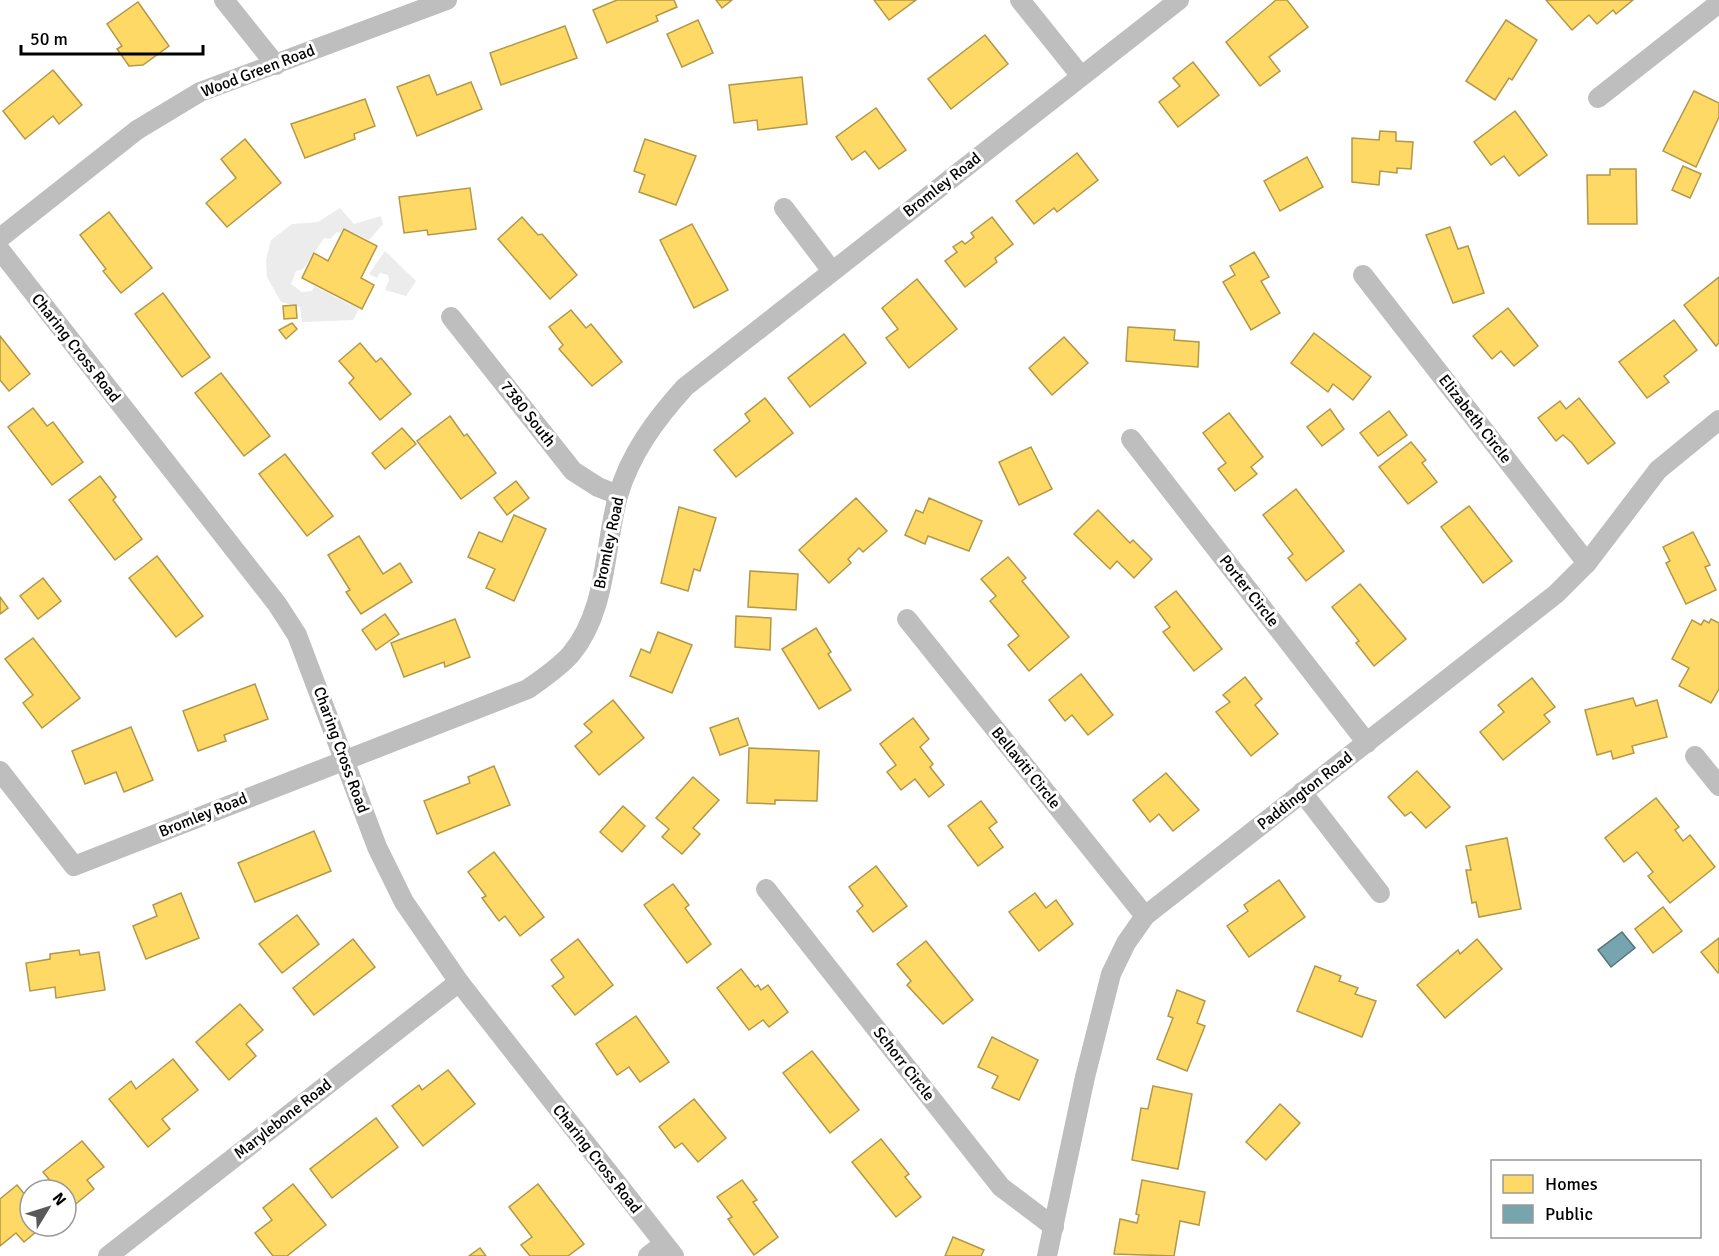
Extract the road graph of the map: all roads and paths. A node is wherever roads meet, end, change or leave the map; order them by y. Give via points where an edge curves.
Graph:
1 (224, 0) edge
2 (447, 0) edge
3 (1020, 0) edge
4 (1179, 0) edge
5 (1719, 3) edge
6 (276, 65) junction
7 (1081, 76) junction
8 (1598, 98) dead end
9 (784, 208) dead end
10 (0, 238) edge
11 (0, 250) edge
12 (832, 271) junction
13 (1363, 275) dead end
14 (451, 317) dead end
15 (1719, 420) edge
16 (1131, 439) dead end
17 (618, 495) junction
18 (1587, 563) junction
19 (907, 619) dead end
20 (1367, 743) junction
21 (1695, 756) dead end
22 (343, 759) junction
23 (0, 771) edge
24 (1719, 786) edge
25 (1302, 792) junction
26 (766, 889) dead end
27 (1380, 893) dead end
28 (1145, 916) junction
29 (459, 982) junction
30 (1054, 1227) junction
31 (669, 1250) edge
32 (108, 1256) edge
33 (648, 1256) edge
34 (1047, 1256) edge

1 - 6 street
2 - 6 street, Wood Green Road
3 - 7 street
4 - 7 street, Bromley Road
5 - 8 street
6 - 10 street, Wood Green Road via 200,92 137,130
7 - 12 street, Bromley Road
9 - 12 street
11 - 22 street, Charing Cross Road via 278,603 302,646
12 - 17 street, Bromley Road via 685,387 658,417 636,451
13 - 18 street, Elizabeth Circle
14 - 17 street, 7380 South via 573,471
15 - 18 street, Paddington Road via 1658,470
16 - 20 street, Porter Circle
17 - 22 street, Bromley Road via 596,602 583,635 553,672 528,688
18 - 20 street, Paddington Road via 1556,594
19 - 28 street, Bellaviti Circle
20 - 25 street, Paddington Road
21 - 24 street
22 - 23 street, Bromley Road via 75,866
22 - 29 street, Charing Cross Road via 377,847 404,902
25 - 27 street
25 - 28 street, Paddington Road
26 - 30 street, Schorr Circle via 1001,1187
28 - 30 street, Paddington Road via 1125,943 1111,974
29 - 31 street, Charing Cross Road
29 - 32 street, Marylebone Road
30 - 34 street, Paddington Road
31 - 33 street

